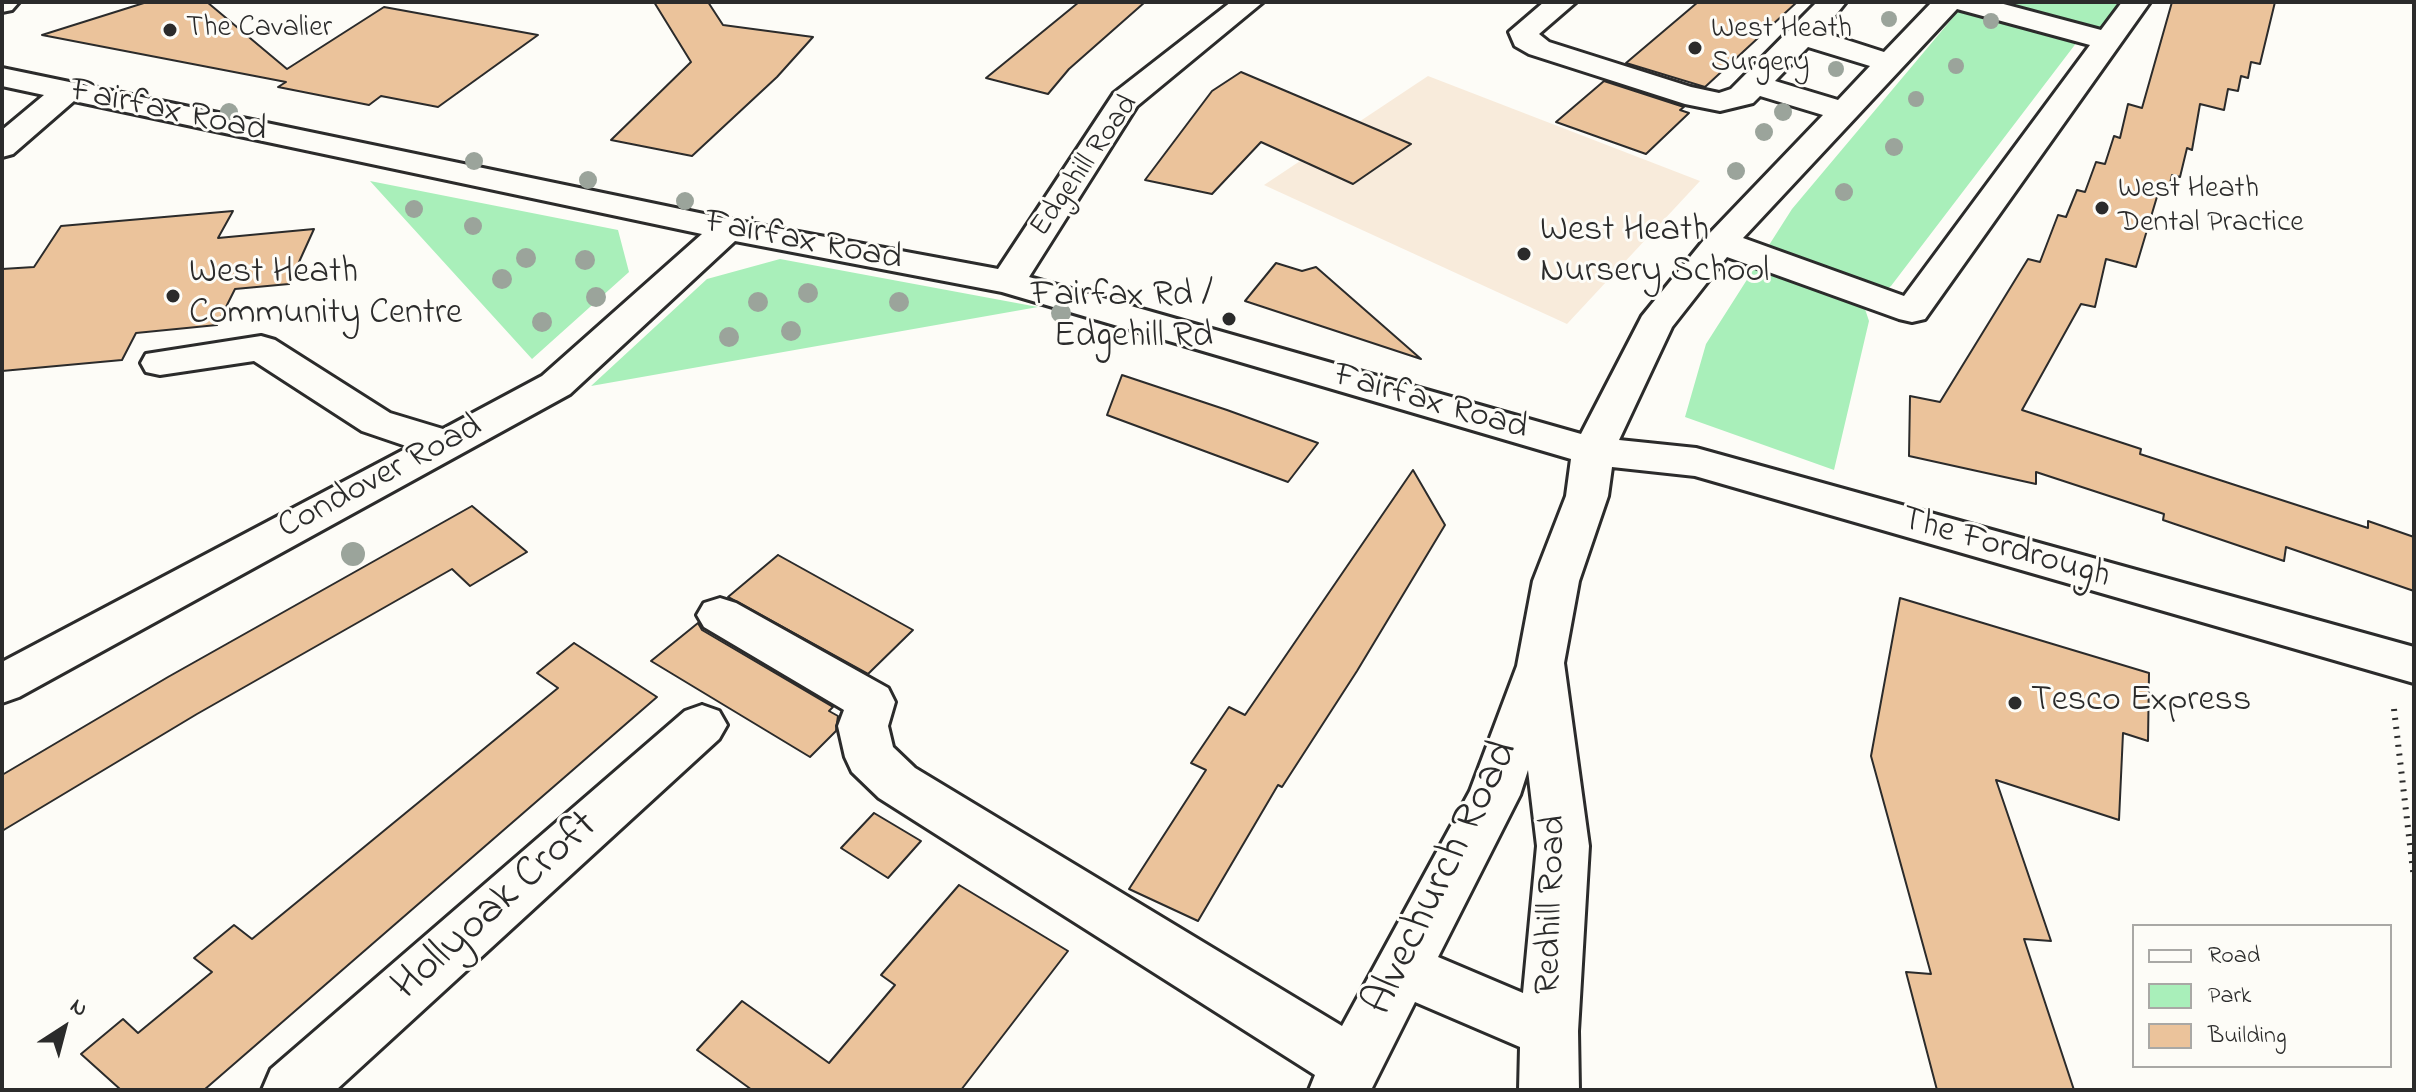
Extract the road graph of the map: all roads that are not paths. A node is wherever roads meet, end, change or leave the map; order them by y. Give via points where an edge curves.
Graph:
1 (1249, 2) edge
2 (1562, 2) edge
3 (1832, 2) edge
4 (1948, 2) edge
5 (1964, 2) edge
6 (2136, 2) edge
7 (1803, 36) junction
8 (2107, 41) junction
9 (1890, 63) junction
10 (4, 78) edge
11 (1754, 84) junction
12 (66, 92) junction
13 (1844, 112) junction
14 (2, 147) edge
15 (728, 229) junction
16 (1720, 242) junction
17 (1008, 282) junction
18 (160, 363) dead end
19 (446, 444) junction
20 (1593, 451) junction
21 (720, 615) dead end
22 (2401, 662) edge
23 (1540, 663) junction
24 (2, 684) edge
25 (702, 725) dead end
26 (1404, 970) junction
27 (1549, 1031) junction
28 (1346, 1078) edge
29 (292, 1090) edge
30 (1549, 1090) edge

1 - 17 street, Edgehill Road via 1125,100
2 - 11 street via 1524,32 1525,40 1702,100 1733,99
3 - 7 street
4 - 9 street, Redhill Road
5 - 8 street
6 - 8 street
7 - 9 street
7 - 11 street
8 - 16 street via 1912,311
9 - 13 street, Redhill Road
10 - 12 street, Fairfax Road
11 - 13 street
12 - 14 street
12 - 15 street, Fairfax Road
13 - 16 street, Redhill Road
15 - 17 street, Fairfax Road
15 - 19 street, Condover Road via 556,385
16 - 20 street, Redhill Road via 1655,324
17 - 20 street, Fairfax Road
18 - 19 street via 261,348 376,422
19 - 24 street, Condover Road
20 - 22 street, The Fordrough via 1696,462
20 - 23 street, Redhill Road via 1587,496 1556,581
21 - 28 street via 871,702 863,726 870,757 897,783
23 - 26 street, Alvechurch Road via 1494,795
23 - 27 street, Redhill Road via 1563,846
25 - 29 street, Hollyoak Croft
26 - 27 street, Redhill Road
26 - 28 street, Alvechurch Road
27 - 30 street, Redhill Road

